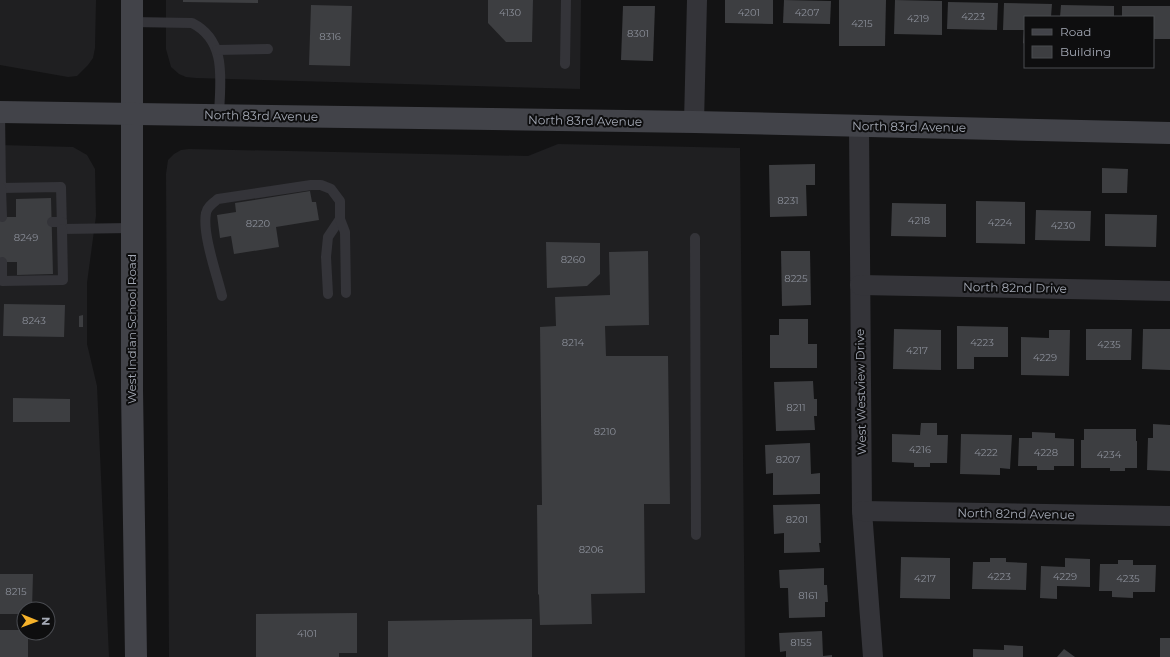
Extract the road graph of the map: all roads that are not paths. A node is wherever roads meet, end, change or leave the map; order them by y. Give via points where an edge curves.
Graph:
1 (132, 0) edge
2 (566, 0) edge
3 (696, 0) edge
4 (132, 22) junction
5 (268, 49) dead end
6 (217, 50) junction
7 (565, 64) dead end
8 (0, 112) edge
9 (132, 114) junction
10 (219, 115) junction
11 (694, 122) junction
12 (859, 126) junction
13 (1170, 133) edge
14 (1, 188) junction
15 (2, 217) dead end
16 (340, 219) junction
17 (59, 224) junction
18 (132, 228) junction
19 (695, 238) dead end
20 (2, 262) dead end
21 (860, 285) junction
22 (1170, 291) edge
23 (346, 293) dead end
24 (328, 294) dead end
25 (222, 296) dead end
26 (862, 511) junction
27 (1170, 516) edge
28 (696, 535) dead end
29 (136, 657) edge
30 (873, 657) edge

1 - 4 main road, West Indian School Road
2 - 7 lane
3 - 11 street
4 - 6 lane via 192,23 200,26
4 - 9 main road, West Indian School Road
5 - 6 lane
6 - 10 lane via 220,61
8 - 9 main road, North 83rd Avenue
8 - 14 lane
9 - 10 main road, North 83rd Avenue
9 - 18 main road, West Indian School Road
10 - 11 main road, North 83rd Avenue
11 - 12 main road, North 83rd Avenue
12 - 13 main road, North 83rd Avenue
12 - 21 street, West Westview Drive
14 - 15 lane
14 - 17 lane via 61,187
16 - 23 lane via 345,232
16 - 24 lane via 328,237
16 - 25 lane via 340,201 331,189 321,185 218,199 206,212 205,222
17 - 18 lane
17 - 20 lane via 57,250 63,280 2,281
18 - 29 main road, West Indian School Road
19 - 28 lane
21 - 22 street, North 82nd Drive
21 - 26 street, West Westview Drive
26 - 27 street, North 82nd Avenue
26 - 30 street, West Westview Drive

